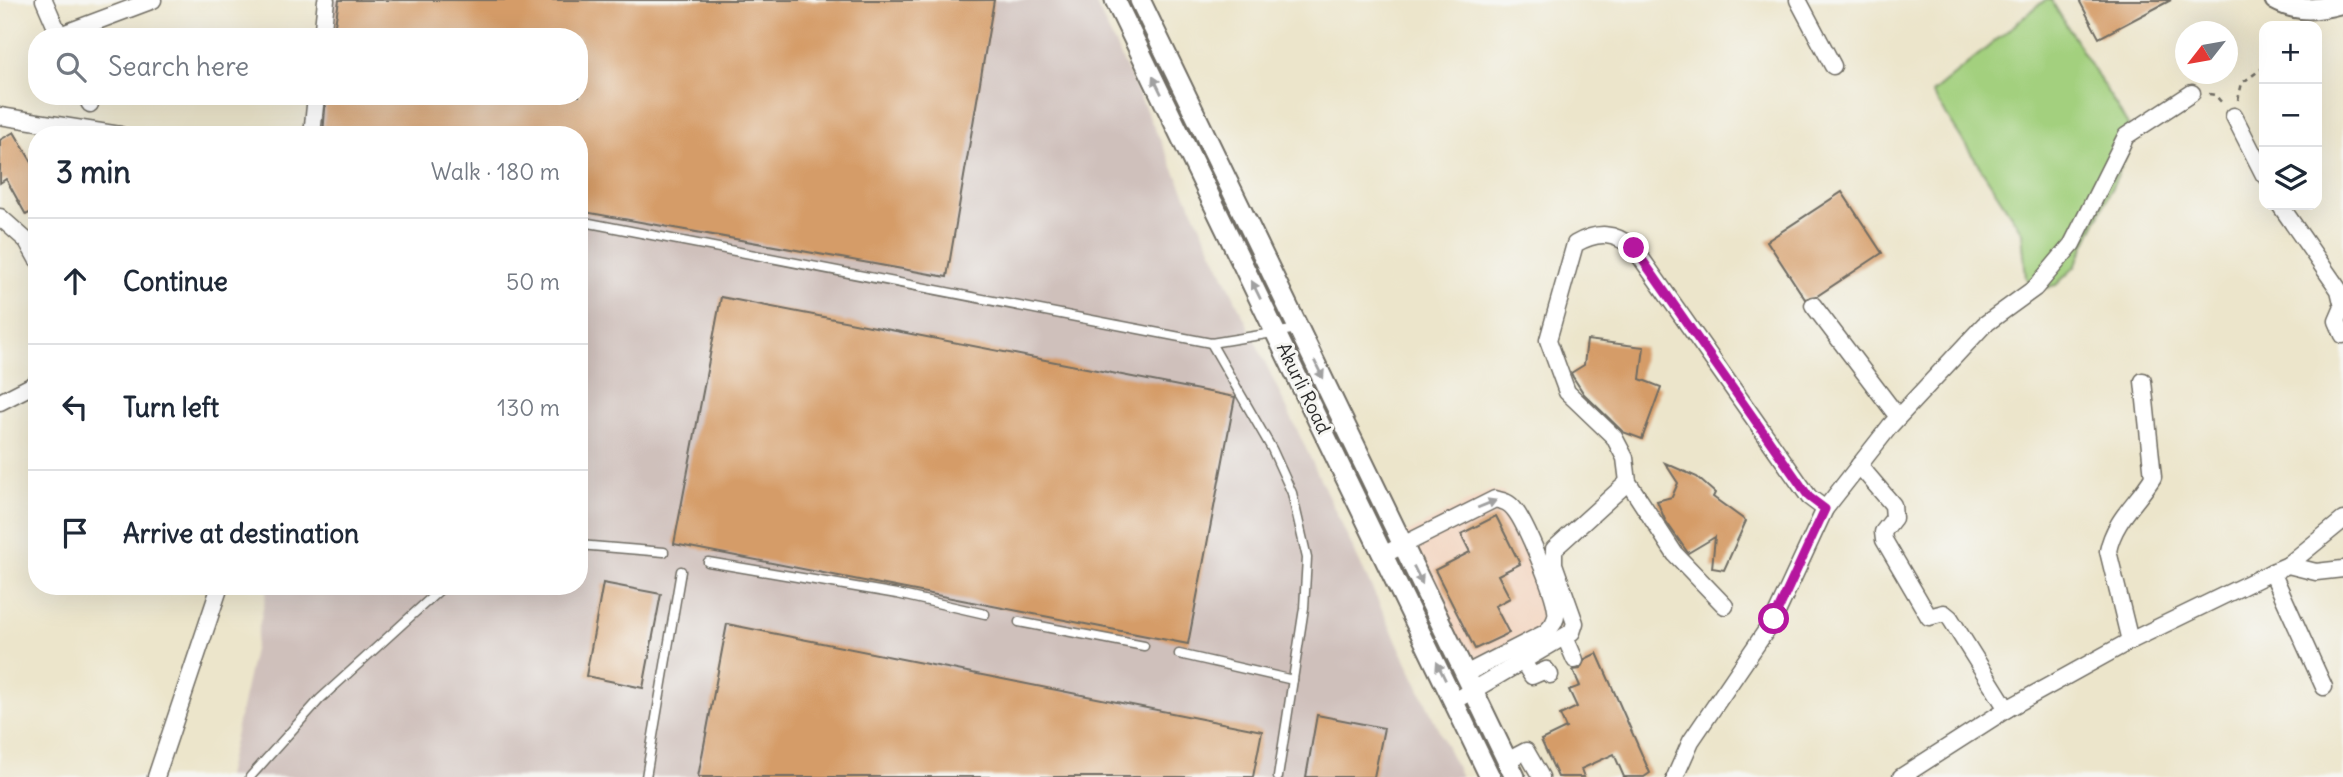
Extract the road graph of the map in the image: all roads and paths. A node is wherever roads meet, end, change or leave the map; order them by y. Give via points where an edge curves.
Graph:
1 (44, 0) edge
2 (153, 0) edge
3 (327, 0) edge
4 (1115, 0) edge
5 (1140, 0) edge
6 (1798, 0) edge
7 (2287, 3) edge
8 (2343, 4) edge
9 (56, 28) edge
10 (81, 28) edge
11 (324, 28) edge
12 (1163, 47) junction
13 (1144, 58) junction
14 (1833, 66) dead end
15 (2259, 70) edge
16 (2192, 93) joint
17 (2238, 100) junction
18 (315, 105) edge
19 (1195, 113) junction
20 (0, 116) edge
21 (2234, 116) joint
22 (1176, 124) junction
23 (63, 126) edge
24 (313, 126) edge
25 (2259, 165) edge
26 (1223, 171) junction
27 (1202, 179) junction
28 (2283, 210) edge
29 (0, 217) edge
30 (588, 223) edge
31 (1257, 242) junction
32 (28, 243) edge
33 (1237, 251) junction
34 (1813, 305) dead end
35 (1299, 329) junction
36 (1278, 334) junction
37 (2343, 335) edge
38 (1211, 343) junction
39 (2143, 381) dead end
40 (28, 388) edge
41 (0, 402) edge
42 (1898, 417) junction
43 (1352, 439) junction
44 (1333, 447) junction
45 (1859, 465) junction
46 (1628, 482) junction
47 (1825, 509) junction
48 (2343, 520) edge
49 (1403, 544) junction
50 (588, 546) edge
51 (664, 552) dead end
52 (1385, 554) junction
53 (708, 562) dead end
54 (2288, 565) junction
55 (2343, 569) edge
56 (681, 571) dead end
57 (2272, 572) junction
58 (217, 595) edge
59 (434, 595) edge
60 (1725, 606) dead end
61 (985, 614) dead end
62 (1018, 621) dead end
63 (1565, 637) junction
64 (2130, 641) junction
65 (1144, 646) dead end
66 (1179, 654) dead end
67 (1575, 660) dead end
68 (1524, 663) junction
69 (1550, 675) dead end
70 (1293, 680) junction
71 (1470, 682) junction
72 (2324, 687) dead end
73 (1455, 701) junction
74 (2007, 709) junction
75 (1511, 769) edge
76 (156, 777) edge
77 (250, 777) edge
78 (646, 777) edge
79 (1278, 777) edge
80 (1490, 777) edge
81 (1541, 777) edge
82 (1675, 777) edge
83 (1901, 777) edge

1 - 9 street
2 - 10 street
3 - 11 street
4 - 13 street, Akurli Road
5 - 12 street, Akurli Road
6 - 14 street
7 - 8 street via 2321,9
12 - 13 street
12 - 19 street, Akurli Road
22 -> 13 street, Akurli Road
15 - 17 path via 2242,83
16 - 17 path via 2216,95 2223,105
16 - 42 street via 2126,136 2072,244 2035,288 1984,325
17 - 21 path
18 - 24 street
19 - 22 street
19 - 26 street, Akurli Road
20 - 23 street
21 - 25 street
22 - 27 street, Akurli Road
26 - 27 street
26 - 31 street, Akurli Road
27 - 33 street, Akurli Road
28 - 37 street via 2339,290 2343,307 2337,321
29 - 32 street
30 - 38 lane
31 - 33 street
31 - 35 street, Akurli Road
36 -> 33 street, Akurli Road
34 - 42 street
35 - 36 lane
35 -> 43 street, Akurli Road
36 - 38 lane
36 - 44 street, Akurli Road
38 - 70 lane via 1272,449 1303,529 1305,596
39 - 64 street via 2153,477 2128,508 2108,551
40 - 41 street
42 - 45 street
43 - 44 street
43 - 49 street, Akurli Road
44 - 52 street, Akurli Road
45 - 47 street
45 - 74 street via 1893,505 1894,518 1882,532 1884,540 1929,617 1944,613 1950,618
46 - 47 street via 1625,458 1614,437 1567,391 1548,340 1575,244 1606,233 1634,248 1809,497
46 - 60 street via 1675,554
46 - 63 street via 1554,548 1554,564 1575,623
47 - 82 street via 1774,619 1691,741
48 - 54 street
49 - 52 street
49 -> 71 street, Akurli Road
49 -> 71 street via 1495,499 1515,509 1557,611 1555,623
50 - 51 lane
73 -> 52 street, Akurli Road
53 - 61 lane
54 - 55 street via 2316,572
54 - 57 street
56 - 78 lane
57 - 64 street
57 - 72 street
58 - 76 street
59 - 77 lane via 320,699
62 - 65 lane
63 - 67 street
63 - 68 street
64 - 74 street
66 - 70 lane
68 - 69 street via 1532,676 1546,670
68 - 71 street
70 - 79 lane
71 - 73 street
71 - 75 street, Akurli Road
73 - 80 street, Akurli Road
74 - 83 street
75 - 81 street via 1526,751

